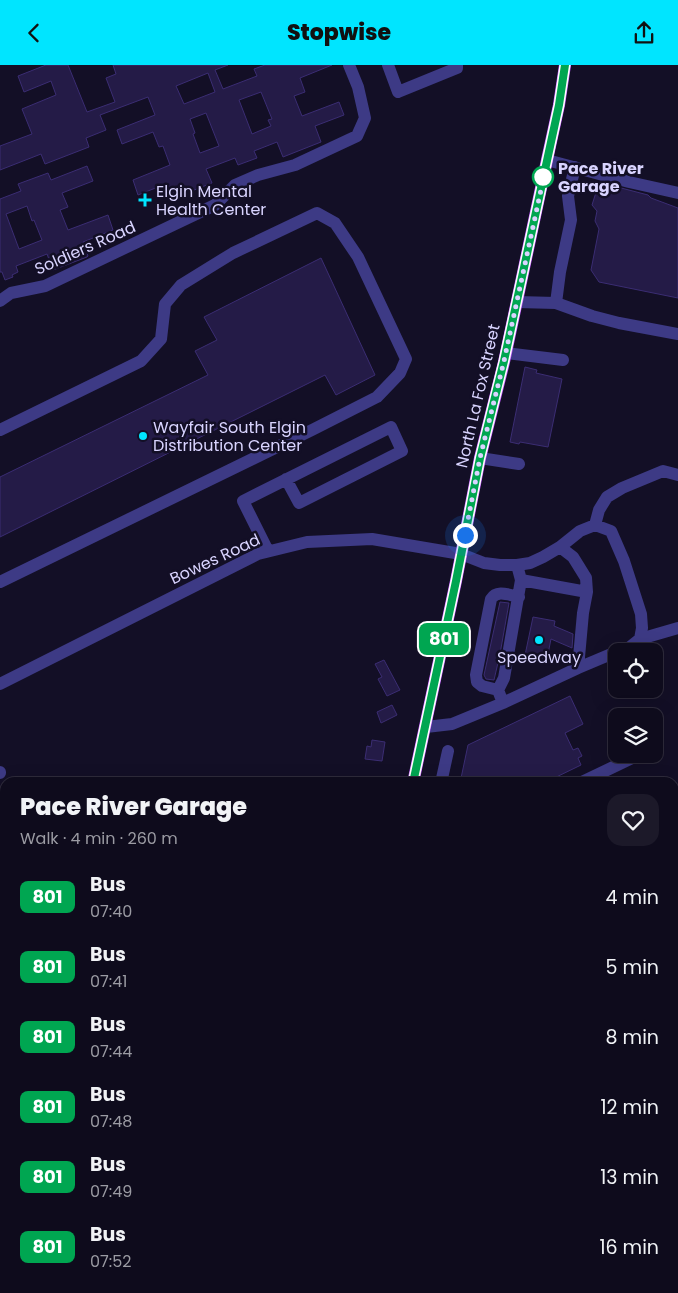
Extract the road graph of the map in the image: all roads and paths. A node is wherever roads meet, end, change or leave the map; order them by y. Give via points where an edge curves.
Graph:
1 (349, 65) edge
2 (388, 65) edge
3 (457, 65) edge
4 (565, 65) edge
5 (547, 160) junction
6 (575, 167) junction
7 (678, 193) edge
8 (0, 301) edge
9 (517, 302) junction
10 (556, 303) junction
11 (678, 334) edge
12 (506, 353) junction
13 (563, 360) dead end
14 (0, 429) edge
15 (480, 458) junction
16 (519, 464) dead end
17 (678, 475) edge
18 (286, 479) junction
19 (595, 525) junction
20 (560, 547) junction
21 (268, 551) junction
22 (461, 554) junction
23 (517, 565) junction
24 (521, 580) junction
25 (0, 582) edge
26 (587, 592) junction
27 (518, 597) junction
28 (678, 628) edge
29 (640, 639) junction
30 (635, 643) edge
31 (608, 656) edge
32 (578, 668) junction
33 (0, 684) edge
34 (498, 690) junction
35 (503, 703) junction
36 (426, 727) junction
37 (448, 751) dead end
38 (622, 763) edge
39 (414, 777) edge
40 (442, 777) edge
41 (592, 777) edge

1 - 8 street, Soldiers Road via 365,117 357,136 295,165 235,185 215,205 45,287 11,293
2 - 3 street via 398,92 457,68
4 - 5 main road, North La Fox Street
5 - 6 street
5 - 9 main road, North La Fox Street
6 - 7 street
6 - 10 street via 568,196 570,221
9 - 10 street
9 - 12 main road, North La Fox Street
10 - 11 street via 619,323
12 - 13 street
12 - 15 main road, North La Fox Street
14 - 25 street via 141,361 161,339 165,304 181,285 233,253 317,213 335,223 358,257 406,359 400,373 377,397
15 - 16 street
15 - 22 main road, North La Fox Street
17 - 19 street via 663,471 607,497 598,510
18 - 18 street via 391,427 402,451 299,503
18 - 21 street via 243,501
19 - 20 street via 580,531
19 - 29 street via 611,531 624,561 641,614
20 - 23 street via 530,563
20 - 26 street via 581,569 586,578
21 - 22 street, Bowes Road via 307,542 372,539
21 - 33 street, Bowes Road
22 - 23 street, Bowes Road via 484,563
22 - 36 main road, North La Fox Street
23 - 24 street
24 - 26 street
24 - 27 street
26 - 32 street
27 - 34 street via 504,678
27 - 34 street via 498,593 491,599 476,675 482,686
28 - 29 street
29 - 30 street
31 - 32 street
32 - 35 street
34 - 35 street
35 - 36 street via 452,724
36 - 39 main road, North La Fox Street
37 - 40 street
38 - 41 street

